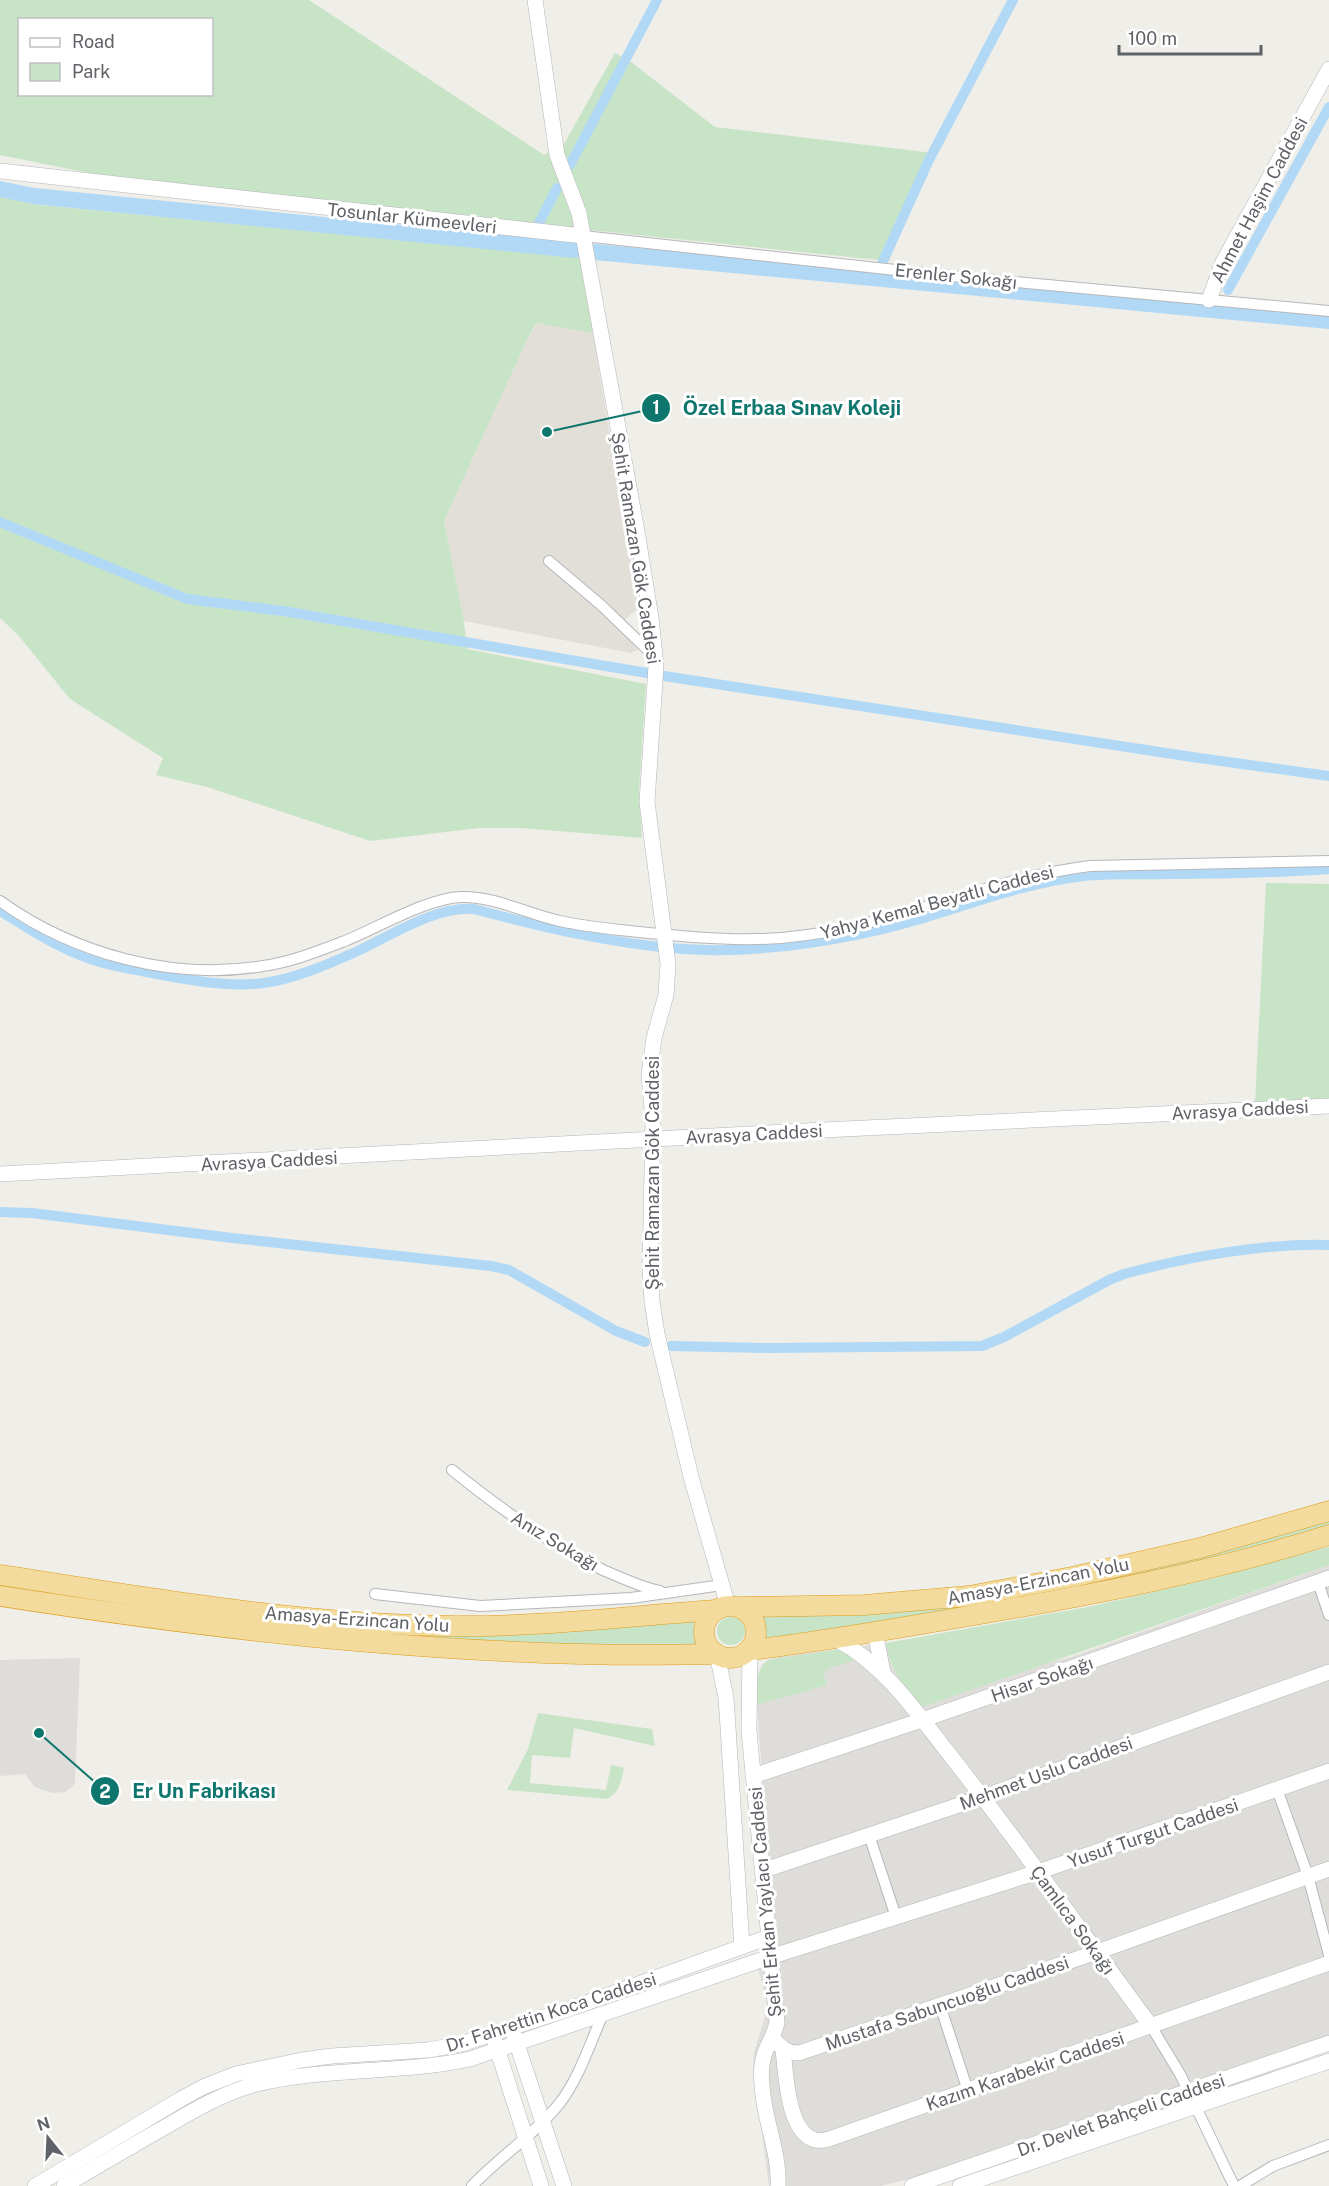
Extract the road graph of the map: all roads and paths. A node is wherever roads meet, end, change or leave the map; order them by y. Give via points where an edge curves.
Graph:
1 (535, 0) edge
2 (1329, 69) edge
3 (0, 171) edge
4 (583, 236) junction
5 (1209, 300) junction
6 (1329, 311) edge
7 (549, 561) dead end
8 (655, 657) junction
9 (1329, 861) edge
10 (0, 901) edge
11 (665, 935) junction
12 (1329, 1106) edge
13 (653, 1140) junction
14 (0, 1174) edge
15 (452, 1470) dead end
16 (1329, 1511) edge
17 (1329, 1535) edge
18 (0, 1575) edge
19 (1323, 1580) edge
20 (722, 1585) junction
21 (668, 1593) junction
22 (375, 1594) dead end
23 (0, 1596) edge
24 (728, 1608) junction
25 (1329, 1615) edge
26 (874, 1632) junction
27 (836, 1639) junction
28 (750, 1650) junction
29 (717, 1654) junction
30 (883, 1672) junction
31 (1329, 1672) edge
32 (922, 1720) junction
33 (1329, 1771) edge
34 (753, 1776) junction
35 (1277, 1789) junction
36 (983, 1797) junction
37 (869, 1835) junction
38 (1329, 1869) edge
39 (762, 1871) junction
40 (1038, 1872) junction
41 (1308, 1876) junction
42 (896, 1917) junction
43 (769, 1937) junction
44 (742, 1947) junction
45 (1096, 1952) junction
46 (1329, 1955) edge
47 (770, 1957) junction
48 (1329, 1963) edge
49 (940, 2005) junction
50 (603, 2014) junction
51 (1151, 2026) junction
52 (511, 2027) junction
53 (492, 2034) junction
54 (772, 2038) junction
55 (1329, 2043) edge
56 (517, 2044) junction
57 (783, 2049) junction
58 (497, 2050) junction
59 (1329, 2061) edge
60 (968, 2091) junction
61 (1189, 2092) junction
62 (1197, 2107) junction
63 (543, 2122) junction
64 (525, 2137) junction
65 (1329, 2145) edge
66 (35, 2186) edge
67 (64, 2186) edge
68 (472, 2186) edge
69 (542, 2186) edge
70 (564, 2186) edge
71 (778, 2186) edge
72 (912, 2186) edge
73 (960, 2186) edge
74 (1234, 2186) edge
75 (1240, 2186) edge

1 - 4 street via 557,155 579,213
2 - 5 street, Ahmet Haşim Caddesi via 1223,262
3 - 4 street, Tosunlar Kümeevleri
4 - 5 street, Erenler Sokağı
4 - 8 street, Şehit Ramazan Gök Caddesi via 637,531
5 - 6 street, Erenler Sokağı
7 - 8 street
8 - 11 street, Şehit Ramazan Gök Caddesi via 647,802
9 - 11 street, Yahya Kemal Beyatlı Caddesi via 1090,866 1033,875 822,933 760,939
10 - 11 street, Yahya Kemal Beyatlı Caddesi via 61,936 113,956 156,966 212,971 254,968 294,959 431,903 461,897 580,925
11 - 13 street, Şehit Ramazan Gök Caddesi via 666,995 649,1075
12 - 13 street, Avrasya Caddesi
13 - 14 street, Avrasya Caddesi
13 - 20 street, Şehit Ramazan Gök Caddesi via 650,1267 654,1322
15 - 21 street, Anız Sokağı via 525,1526 567,1552 631,1583
16 - 24 highway, Amasya-Erzincan Yolu via 1200,1548 969,1596 885,1604
17 - 26 highway, Amasya-Erzincan Yolu via 1136,1585
18 - 24 highway, Amasya-Erzincan Yolu via 260,1612 426,1625 503,1626
19 - 25 street
19 - 32 street, Hisar Sokağı
20 - 21 street
20 - 24 street, Şehit Ramazan Gök Caddesi
21 - 22 street via 582,1602 480,1606
23 - 29 highway, Amasya-Erzincan Yolu via 289,1636 384,1644 539,1654
24 - 28 highway via 750,1614 756,1626
24 - 29 highway via 708,1619 704,1632 707,1645
26 - 27 highway, Amasya-Erzincan Yolu
26 - 30 street, Çamlıca Sokağı
27 - 28 highway, Amasya-Erzincan Yolu
27 - 30 street, Çamlıca Sokağı
28 - 29 highway via 735,1658
28 - 34 street, Şehit Erkan Yaylacı Caddesi
29 - 44 street, Şehit Erkan Yaylacı Caddesi via 727,1717
30 - 32 street, Çamlıca Sokağı
31 - 36 street, Mehmet Uslu Caddesi
32 - 34 street, Hisar Sokağı
32 - 36 street, Çamlıca Sokağı
33 - 35 street, Yusuf Turgut Caddesi
34 - 39 street, Şehit Erkan Yaylacı Caddesi
35 - 40 street, Yusuf Turgut Caddesi
35 - 41 street
36 - 37 street, Mehmet Uslu Caddesi
36 - 40 street, Çamlıca Sokağı
37 - 39 street, Mehmet Uslu Caddesi
37 - 42 street
38 - 41 street, Mustafa Sabuncuoğlu Caddesi
39 - 43 street, Şehit Erkan Yaylacı Caddesi
40 - 42 street, Yusuf Turgut Caddesi
40 - 45 street, Çamlıca Sokağı
41 - 45 street, Mustafa Sabuncuoğlu Caddesi
41 - 46 street
42 - 47 street, Yusuf Turgut Caddesi
43 - 44 street, Dr. Fahrettin Koca Caddesi
43 - 47 street, Şehit Erkan Yaylacı Caddesi
44 - 52 street, Dr. Fahrettin Koca Caddesi
45 - 49 street, Mustafa Sabuncuoğlu Caddesi
45 - 51 street, Çamlıca Sokağı
47 - 50 street, Dr. Fahrettin Koca Caddesi
47 - 54 street, Şehit Erkan Yaylacı Caddesi via 777,2022
48 - 51 street, Kazım Karabekir Caddesi
49 - 57 street, Mustafa Sabuncuoğlu Caddesi via 799,2053
49 - 60 street
50 - 56 street, Dr. Fahrettin Koca Caddesi
50 - 63 street via 568,2091
51 - 60 street, Kazım Karabekir Caddesi
51 - 61 street, Çamlıca Sokağı
52 - 53 street, Dr. Fahrettin Koca Caddesi
52 - 56 street
53 - 58 street
53 - 66 street, Dr. Fahrettin Koca Caddesi via 445,2049 332,2056 236,2074 181,2099
54 - 57 street
54 - 71 street, Şehit Erkan Yaylacı Caddesi via 763,2057 762,2084
55 - 61 street, Dr. Devlet Bahçeli Caddesi
56 - 58 street, Dr. Fahrettin Koca Caddesi
56 - 63 street
57 - 60 street, Kazım Karabekir Caddesi via 793,2115 807,2136 817,2141
58 - 64 street
58 - 67 street, Dr. Fahrettin Koca Caddesi via 443,2065 322,2073 249,2087 204,2105
59 - 62 street, Dr. Devlet Bahçeli Caddesi
61 - 62 street, Çamlıca Sokağı
61 - 72 street, Dr. Devlet Bahçeli Caddesi
62 - 73 street, Dr. Devlet Bahçeli Caddesi
62 - 74 street, Çamlıca Sokağı
63 - 64 street
63 - 70 street
64 - 68 street
64 - 69 street
65 - 75 street via 1273,2166

